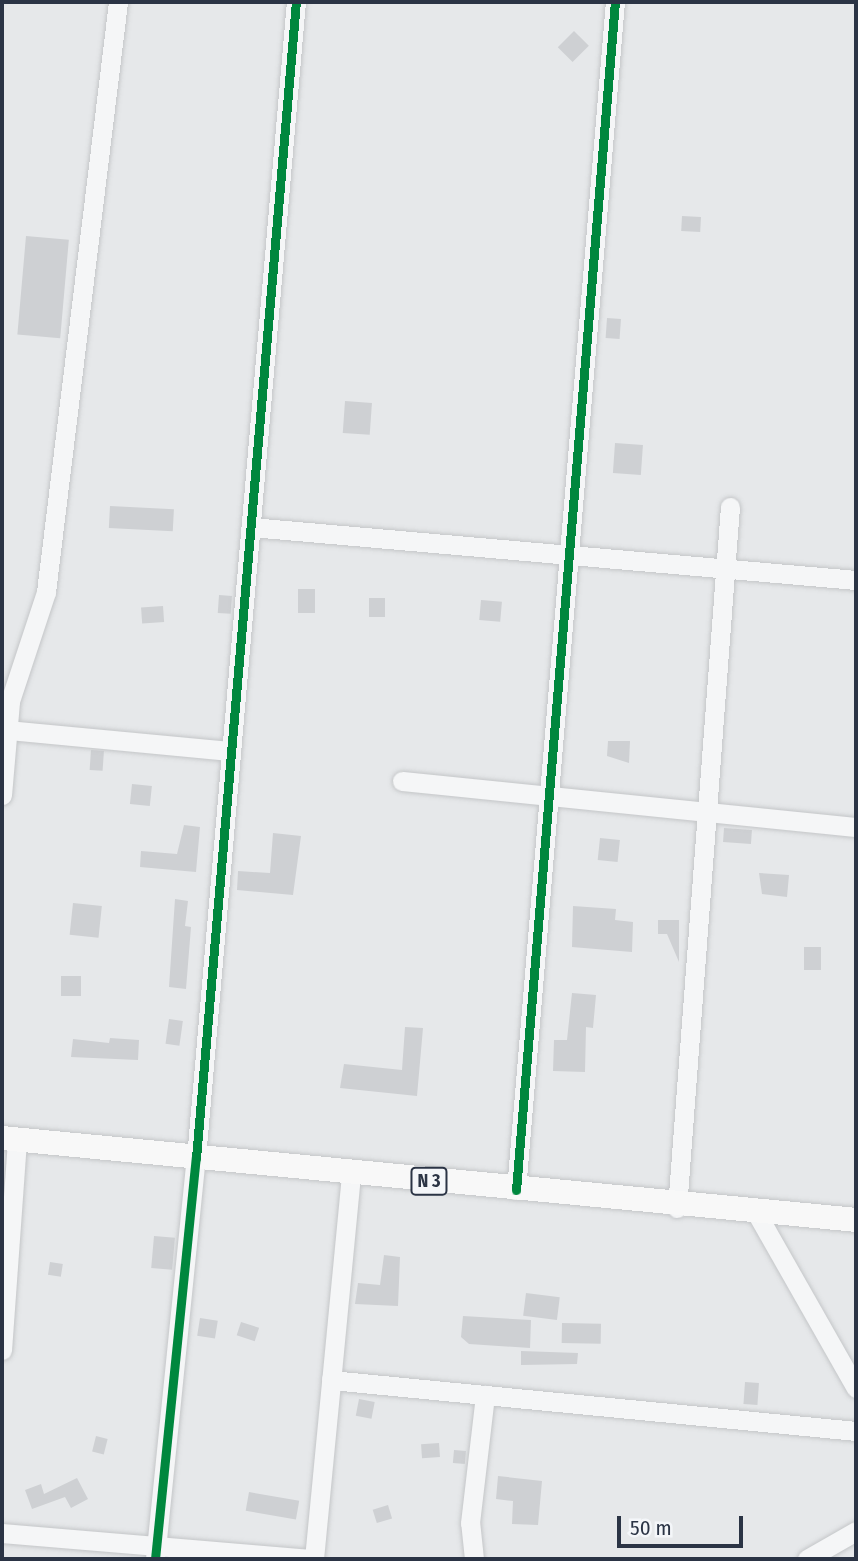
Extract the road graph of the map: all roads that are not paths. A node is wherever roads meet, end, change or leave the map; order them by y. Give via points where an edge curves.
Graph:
1 (118, 2) edge
2 (296, 2) edge
3 (615, 2) edge
4 (730, 507) dead end
5 (251, 527) junction
6 (569, 552) junction
7 (725, 568) junction
8 (856, 580) edge
9 (8, 730) junction
10 (231, 751) junction
11 (402, 781) dead end
12 (549, 793) junction
13 (2, 795) edge
14 (707, 811) junction
15 (856, 827) edge
16 (9, 1139) edge
17 (196, 1158) junction
18 (351, 1173) junction
19 (516, 1190) junction
20 (677, 1208) junction
21 (757, 1214) junction
22 (856, 1220) edge
23 (2, 1350) edge
24 (331, 1380) junction
25 (856, 1388) edge
26 (485, 1395) junction
27 (856, 1431) edge
28 (856, 1531) edge
29 (2, 1533) edge
30 (156, 1552) edge
31 (312, 1559) edge
32 (474, 1559) edge
33 (807, 1559) edge

1 - 9 street via 46,592 10,701
2 - 5 street
3 - 6 street
4 - 7 street
5 - 6 street
5 - 10 street
6 - 7 street
6 - 12 street
7 - 8 street
7 - 14 street
9 - 10 street
9 - 13 street
10 - 17 street
11 - 12 street
12 - 14 street
12 - 19 street
14 - 15 street
14 - 20 street
16 - 17 main road, N 3
16 - 23 street
17 - 18 main road, N 3
17 - 30 street
18 - 19 main road, N 3
18 - 24 street
19 - 20 main road, N 3
20 - 21 main road, N 3
21 - 22 main road, N 3
21 - 25 street
24 - 26 street
24 - 31 street
26 - 27 street
26 - 32 street via 470,1523
28 - 33 street
29 - 30 street
30 - 31 street

